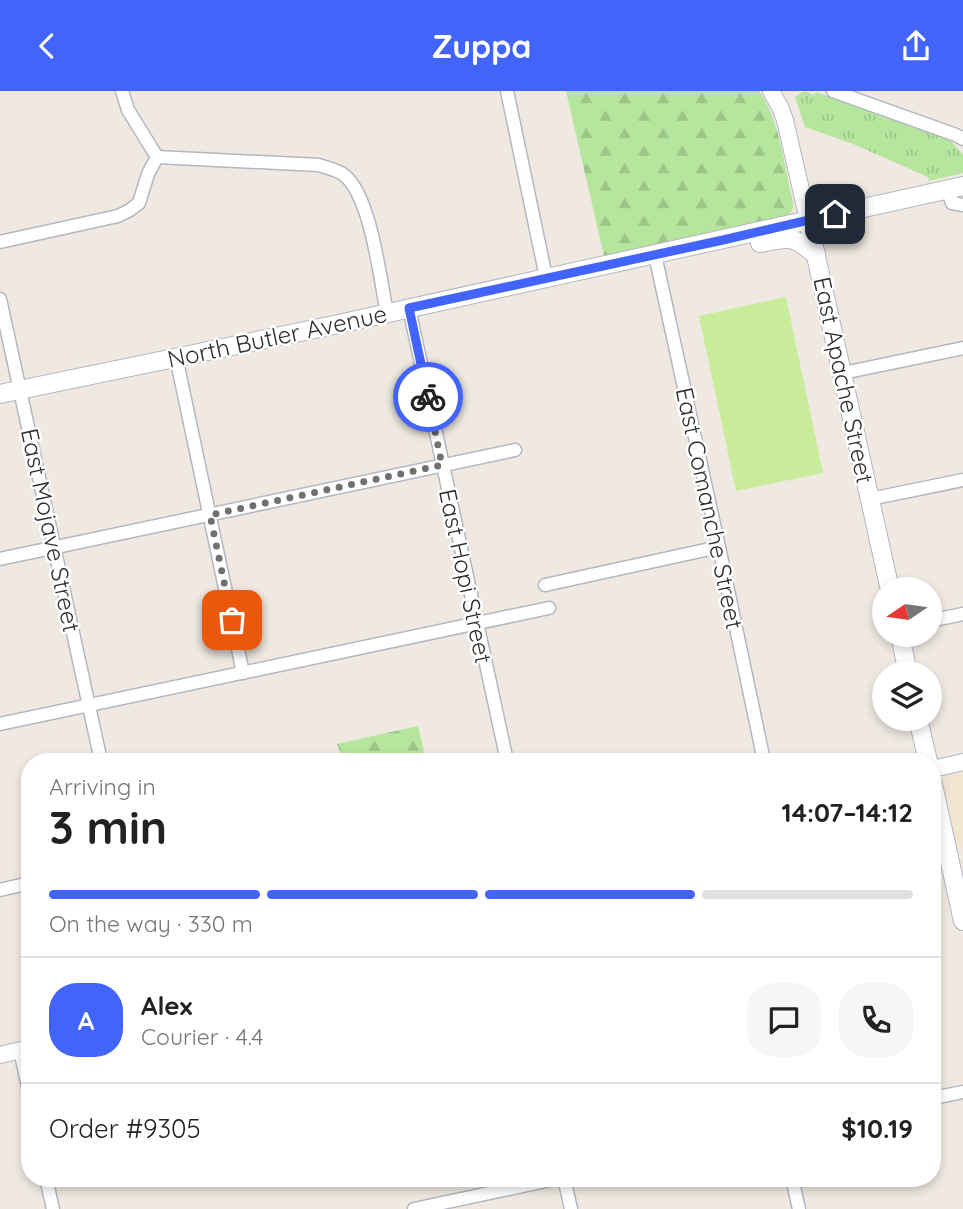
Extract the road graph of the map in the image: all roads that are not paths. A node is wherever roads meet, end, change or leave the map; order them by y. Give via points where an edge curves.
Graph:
1 (122, 91) edge
2 (507, 91) edge
3 (833, 91) edge
4 (773, 92) edge
5 (963, 139) edge
6 (157, 157) junction
7 (955, 188) edge
8 (963, 205) edge
9 (808, 220) junction
10 (723, 240) junction
11 (0, 242) edge
12 (654, 255) junction
13 (816, 255) junction
14 (546, 277) junction
15 (0, 299) edge
16 (409, 308) junction
17 (387, 313) junction
18 (963, 348) edge
19 (176, 358) junction
20 (843, 373) junction
21 (20, 390) junction
22 (0, 394) edge
23 (515, 450) dead end
24 (442, 465) junction
25 (963, 480) edge
26 (870, 499) junction
27 (210, 515) junction
28 (55, 547) junction
29 (719, 547) junction
30 (0, 559) edge
31 (887, 577) edge
32 (545, 585) dead end
33 (549, 608) dead end
34 (963, 614) edge
35 (942, 618) edge
36 (476, 623) junction
37 (243, 673) junction
38 (89, 705) junction
39 (0, 724) edge
40 (921, 731) edge
41 (99, 753) edge
42 (505, 753) edge
43 (762, 753) edge
44 (926, 753) edge
45 (963, 762) edge
46 (941, 767) edge
47 (941, 854) edge
48 (21, 885) edge
49 (0, 890) edge
50 (963, 921) edge
51 (21, 1050) edge
52 (0, 1055) edge
53 (963, 1092) edge
54 (941, 1096) edge
55 (48, 1187) edge
56 (519, 1187) edge
57 (565, 1187) edge
58 (794, 1187) edge
59 (52, 1209) edge
60 (414, 1209) edge
61 (571, 1209) edge
62 (799, 1209) edge

1 - 6 street via 128,110
2 - 14 street
3 - 5 street
4 - 9 street, East Apache Street via 787,127
6 - 11 street via 139,203 130,211
6 - 17 street via 319,165 344,175 359,193 367,215
7 - 8 street via 952,203
7 - 9 main road, North Butler Avenue
9 - 10 main road, North Butler Avenue
9 - 13 main road, East Apache Street
10 - 12 main road, North Butler Avenue
10 - 13 main road via 750,245 791,238
12 - 14 main road, North Butler Avenue
12 - 29 street, East Comanche Street
13 - 20 main road, East Apache Street
14 - 16 main road, North Butler Avenue
15 - 21 street, East Mojave Street
16 - 17 main road, North Butler Avenue
16 - 24 street, East Hopi Street
17 - 19 main road, North Butler Avenue
18 - 20 street
19 - 21 main road, North Butler Avenue
19 - 27 street
20 - 26 main road, East Apache Street
21 - 22 main road, North Butler Avenue
21 - 28 street, East Mojave Street
23 - 24 street
24 - 27 street
24 - 36 street, East Hopi Street
25 - 26 street
26 - 31 main road, East Apache Street
27 - 28 street
27 - 37 street
28 - 30 street
28 - 38 street, East Mojave Street
29 - 32 street
29 - 43 street, East Comanche Street
33 - 36 street
34 - 35 street
36 - 37 street
36 - 42 street, East Hopi Street
37 - 38 street
38 - 39 street
38 - 41 street, East Mojave Street
40 - 44 main road
45 - 46 street
47 - 50 main road
48 - 49 street
51 - 52 street
53 - 54 street
55 - 59 street
56 - 60 street
57 - 61 street
58 - 62 street

